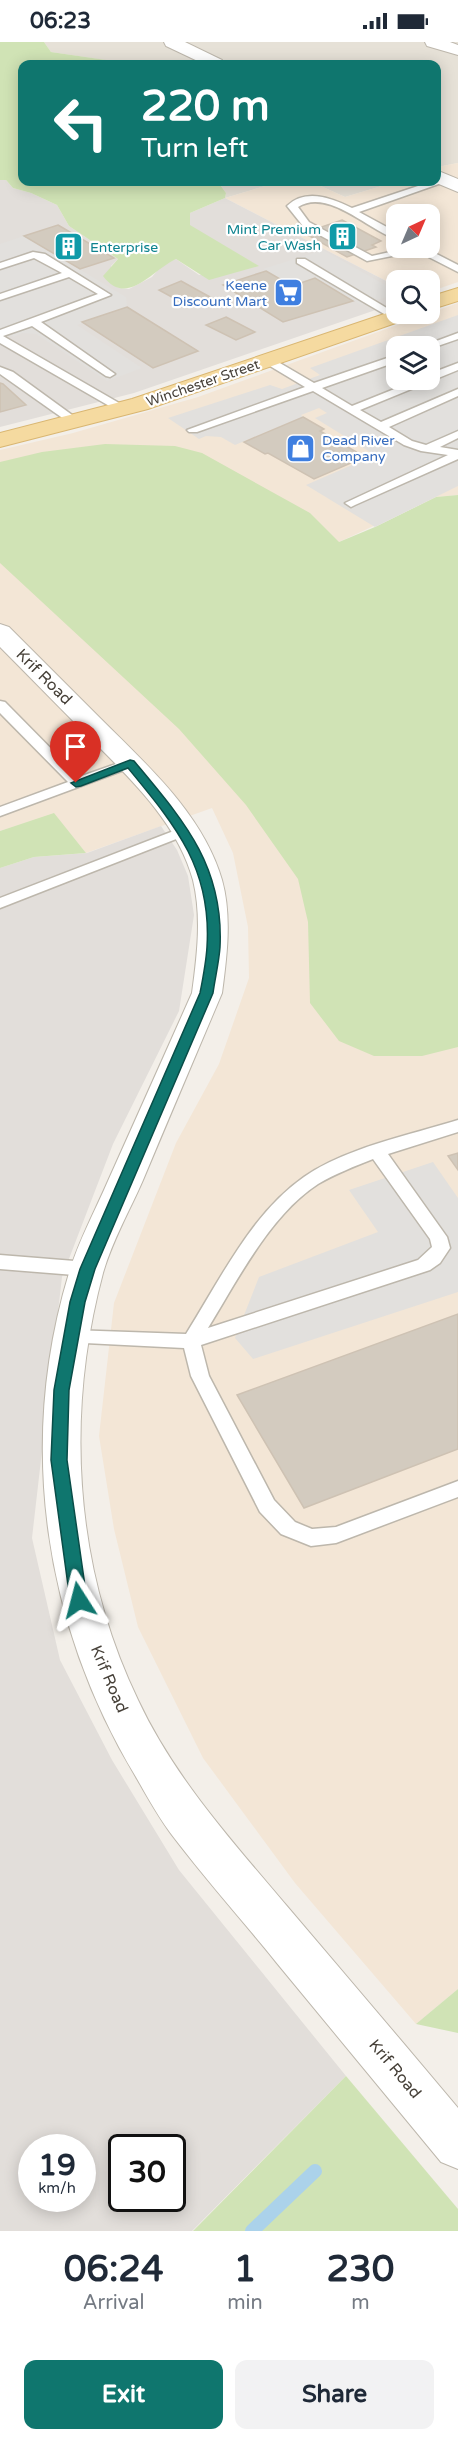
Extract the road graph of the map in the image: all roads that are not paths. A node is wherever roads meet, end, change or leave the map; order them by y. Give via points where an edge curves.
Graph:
1 (172, 42) edge
2 (433, 42) edge
3 (458, 50) edge
4 (208, 60) edge
5 (428, 186) edge
6 (351, 211) junction
7 (386, 230) edge
8 (386, 258) edge
9 (437, 258) edge
10 (301, 261) dead end
11 (0, 266) edge
12 (458, 269) edge
13 (71, 273) junction
14 (458, 294) edge
15 (0, 297) edge
16 (440, 300) edge
17 (386, 308) edge
18 (386, 320) edge
19 (34, 322) junction
20 (0, 334) edge
21 (458, 336) edge
22 (0, 339) edge
23 (445, 340) junction
24 (440, 342) edge
25 (458, 346) edge
26 (269, 361) junction
27 (386, 362) edge
28 (458, 366) edge
29 (0, 370) edge
30 (110, 374) dead end
31 (440, 374) edge
32 (312, 388) junction
33 (400, 390) edge
34 (458, 392) edge
35 (122, 410) junction
36 (351, 410) junction
37 (75, 422) junction
38 (380, 427) junction
39 (193, 430) dead end
40 (458, 434) edge
41 (3, 436) edge
42 (426, 449) junction
43 (458, 454) edge
44 (351, 502) dead end
45 (0, 632) edge
46 (0, 705) edge
47 (130, 763) junction
48 (76, 783) junction
49 (0, 813) edge
50 (184, 831) junction
51 (0, 903) edge
52 (458, 1126) edge
53 (378, 1153) junction
54 (0, 1262) edge
55 (87, 1269) junction
56 (71, 1337) junction
57 (191, 1341) junction
58 (458, 1489) edge
59 (458, 2145) edge

1 - 4 street
2 - 3 street
5 - 6 lane
6 - 7 lane
6 - 8 lane via 318,198 292,206 306,224 364,257
9 - 12 lane
10 - 17 lane
11 - 13 lane via 37,255
13 - 15 lane
13 - 19 lane via 106,295
14 - 16 main road
18 - 26 main road, Winchester Street
19 - 20 lane
19 - 30 lane
21 - 23 lane
22 - 35 lane
23 - 24 lane
23 - 25 lane
26 - 32 lane
26 - 35 main road, Winchester Street
27 - 32 lane
28 - 31 lane
29 - 37 lane
32 - 36 lane
32 - 39 lane
33 - 36 lane
34 - 38 lane
35 - 37 main road, Winchester Street
36 - 38 lane
37 - 41 main road, Winchester Street
38 - 42 lane
40 - 42 lane
42 - 43 lane
43 - 44 lane
45 - 47 street, Krif Road
46 - 48 lane
47 - 48 lane
47 - 50 street, Krif Road
48 - 49 lane
50 - 51 lane
50 - 55 street, Krif Road via 203,866 212,903 213,947 207,993
52 - 53 lane
53 - 57 lane via 310,1181 286,1203 257,1238
53 - 57 lane via 438,1237 441,1248 434,1258 424,1265
54 - 55 lane
55 - 56 street, Krif Road
56 - 57 lane
56 - 59 street, Krif Road via 62,1390 59,1460 67,1528 79,1600 123,1713 152,1768 189,1823
57 - 58 lane via 200,1376 267,1506 288,1528 311,1538 336,1535

